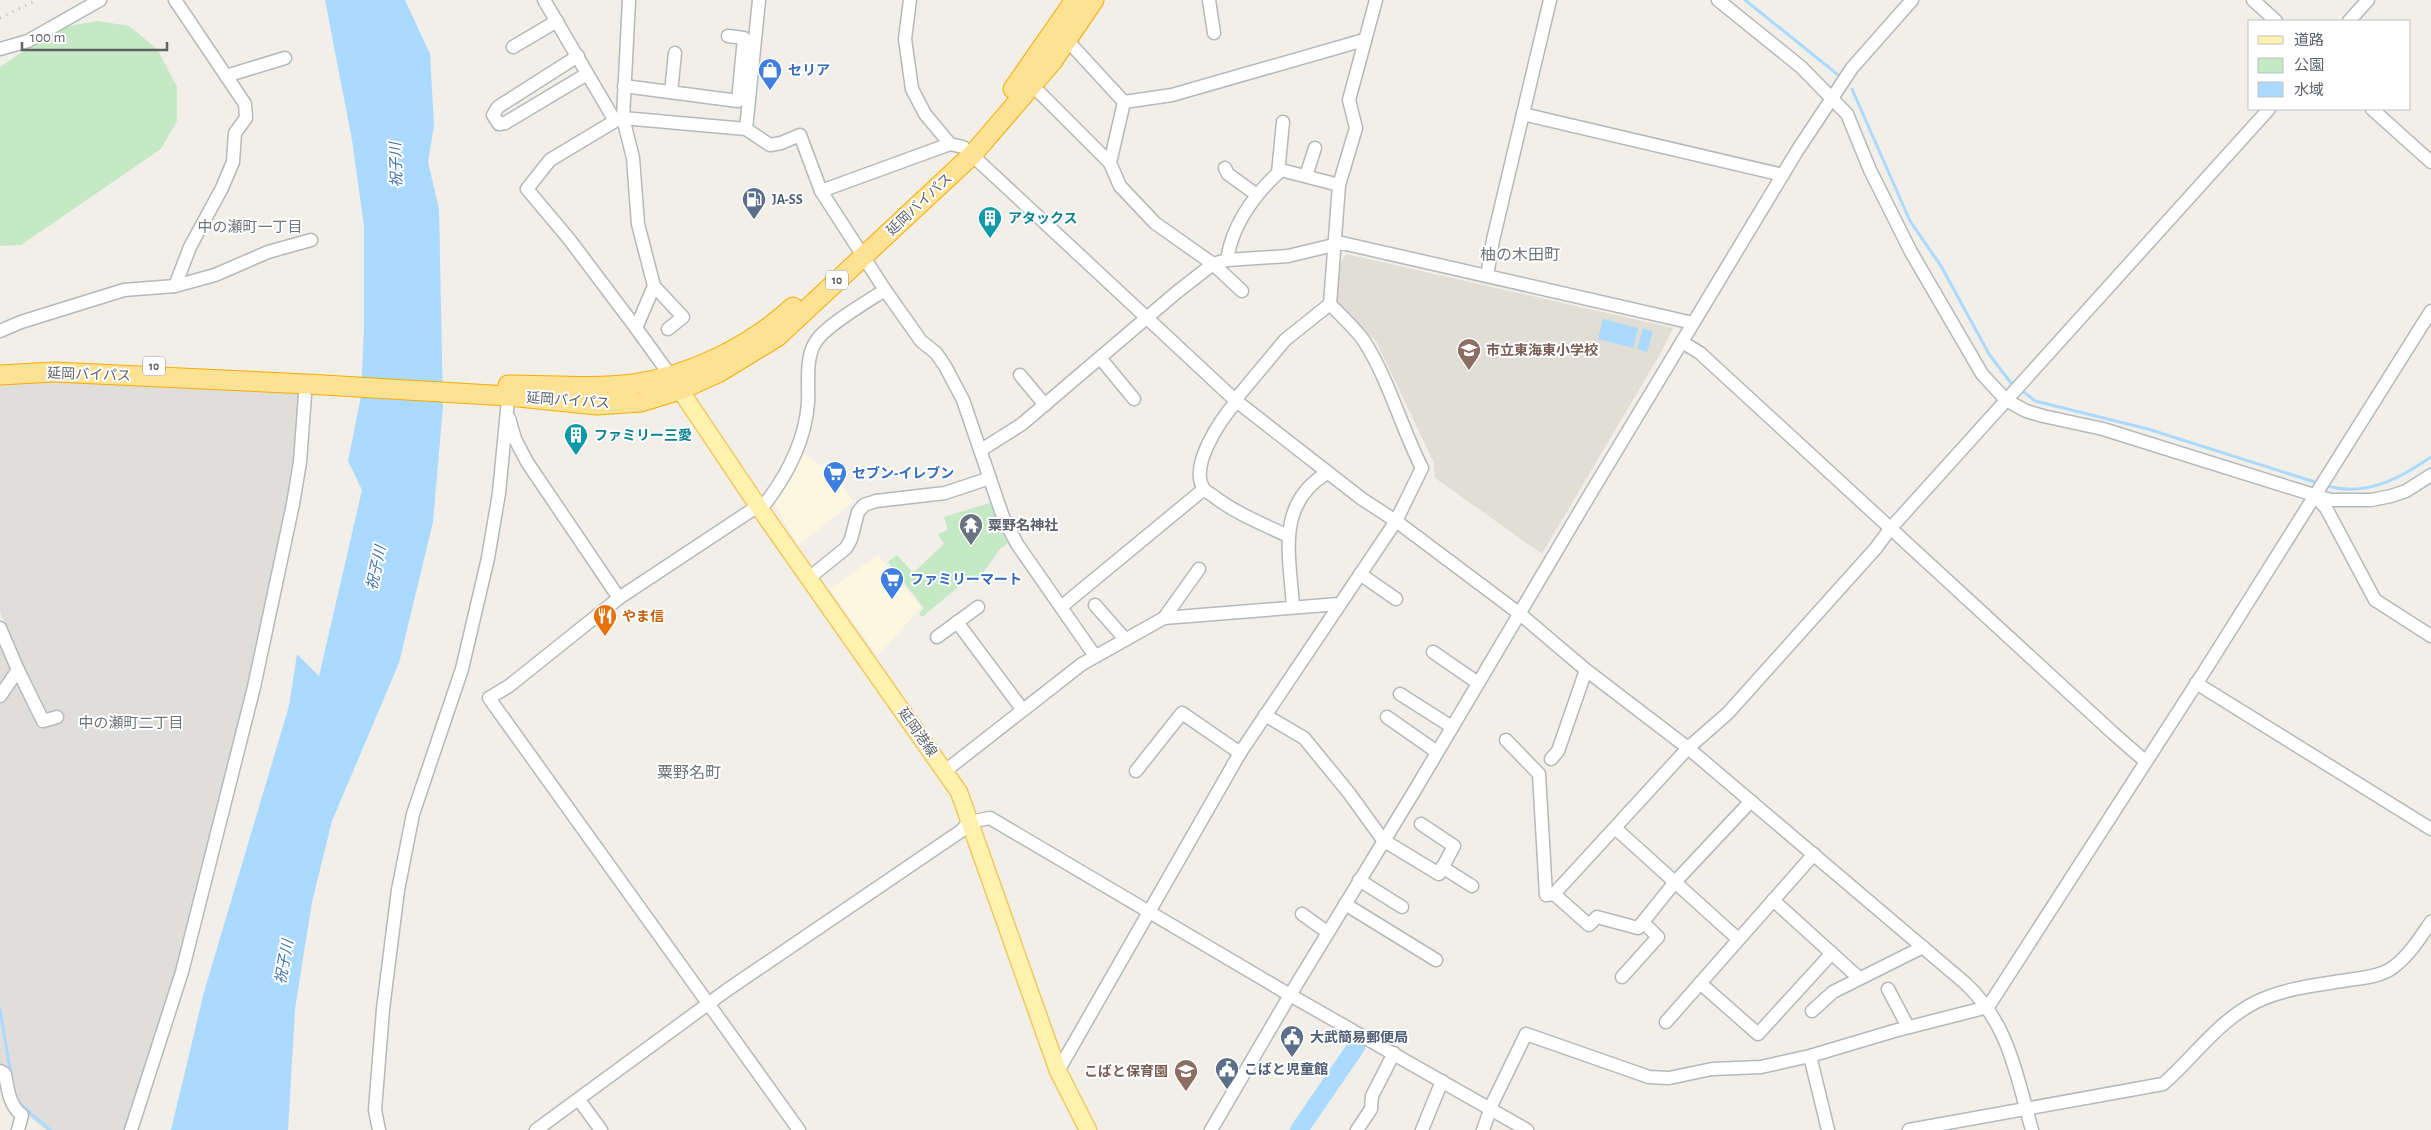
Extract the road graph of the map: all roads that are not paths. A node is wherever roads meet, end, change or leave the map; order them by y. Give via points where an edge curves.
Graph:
1 (100, 0) edge
2 (176, 0) edge
3 (544, 0) edge
4 (628, 0) edge
5 (758, 0) edge
6 (910, 0) edge
7 (1075, 0) edge
8 (1094, 0) edge
9 (1209, 0) edge
10 (1376, 0) edge
11 (1550, 0) edge
12 (1718, 0) edge
13 (1912, 0) edge
14 (2253, 0) edge
15 (2368, 0) edge
16 (2275, 20) edge
17 (2349, 20) edge
18 (557, 21) junction
19 (1214, 33) dead end
20 (728, 36) dead end
21 (1067, 40) junction
22 (1364, 40) junction
23 (513, 47) dead end
24 (0, 49) edge
25 (675, 53) dead end
26 (578, 56) junction
27 (285, 58) dead end
28 (588, 74) junction
29 (226, 76) junction
30 (624, 86) junction
31 (1032, 86) junction
32 (672, 92) junction
33 (1830, 98) junction
34 (1124, 102) junction
35 (2268, 110) edge
36 (2373, 110) edge
37 (1523, 114) junction
38 (619, 119) junction
39 (1283, 122) dead end
40 (746, 129) junction
41 (1315, 148) dead end
42 (962, 149) junction
43 (1110, 162) junction
44 (2431, 162) edge
45 (1225, 168) dead end
46 (1278, 173) junction
47 (1783, 175) junction
48 (1306, 176) junction
49 (1339, 185) junction
50 (821, 191) junction
51 (1257, 195) junction
52 (311, 240) dead end
53 (1336, 244) junction
54 (860, 251) junction
55 (1227, 260) junction
56 (1214, 264) junction
57 (1487, 276) junction
58 (175, 286) junction
59 (654, 286) junction
60 (885, 290) junction
61 (1242, 291) dead end
62 (1330, 304) junction
63 (2431, 311) edge
64 (1148, 319) junction
65 (1693, 323) junction
66 (636, 328) junction
67 (668, 329) dead end
68 (0, 331) edge
69 (1682, 342) junction
70 (1101, 358) junction
71 (0, 362) edge
72 (0, 375) edge
73 (1020, 375) dead end
74 (675, 383) junction
75 (307, 384) junction
76 (503, 394) junction
77 (1134, 399) dead end
78 (2006, 400) junction
79 (1235, 401) junction
80 (1045, 405) junction
81 (981, 450) junction
82 (1327, 473) junction
83 (2431, 475) edge
84 (990, 478) junction
85 (1204, 489) junction
86 (2315, 496) junction
87 (759, 508) junction
88 (1396, 521) junction
89 (1890, 529) junction
90 (1288, 536) junction
91 (1199, 569) dead end
92 (1360, 574) junction
93 (809, 578) junction
94 (619, 598) junction
95 (1396, 599) dead end
96 (1339, 604) junction
97 (1095, 605) dead end
98 (1061, 607) junction
99 (978, 608) dead end
100 (1293, 608) junction
101 (1520, 614) junction
102 (1164, 618) junction
103 (957, 622) junction
104 (0, 628) edge
105 (2431, 636) edge
106 (937, 637) dead end
107 (1125, 640) junction
108 (1433, 652) dead end
109 (1095, 656) junction
110 (18, 670) junction
111 (1586, 670) junction
112 (1478, 683) junction
113 (2196, 683) junction
114 (1400, 694) dead end
115 (0, 696) edge
116 (1022, 710) junction
117 (1265, 715) junction
118 (57, 717) dead end
119 (1387, 717) dead end
120 (1452, 727) junction
121 (1506, 740) dead end
122 (1688, 748) junction
123 (1437, 752) junction
124 (1240, 753) junction
125 (1550, 759) dead end
126 (2146, 761) junction
127 (945, 771) junction
128 (1136, 771) dead end
129 (1751, 801) junction
130 (969, 822) junction
131 (1421, 824) dead end
132 (1615, 828) junction
133 (2431, 829) edge
134 (1383, 840) junction
135 (1814, 854) junction
136 (1442, 867) junction
137 (1359, 880) junction
138 (1675, 882) junction
139 (1472, 886) dead end
140 (1554, 894) junction
141 (1773, 900) junction
142 (1345, 904) junction
143 (1402, 907) dead end
144 (1150, 913) junction
145 (1302, 914) dead end
146 (1643, 922) junction
147 (2431, 922) edge
148 (1328, 932) junction
149 (1738, 939) junction
150 (1923, 947) junction
151 (1832, 953) junction
152 (1436, 960) dead end
153 (1622, 977) dead end
154 (1859, 978) junction
155 (1700, 983) junction
156 (1888, 989) dead end
157 (1290, 995) junction
158 (708, 1004) junction
159 (1988, 1007) junction
160 (1812, 1011) dead end
161 (1666, 1022) dead end
162 (1908, 1027) junction
163 (1394, 1053) junction
164 (1810, 1056) junction
165 (0, 1071) edge
166 (1058, 1071) junction
167 (1442, 1081) junction
168 (579, 1100) junction
169 (2026, 1107) junction
170 (1491, 1109) junction
171 (1943, 1127) edge
172 (18, 1130) edge
173 (130, 1130) edge
174 (379, 1130) edge
175 (536, 1130) edge
176 (601, 1130) edge
177 (799, 1130) edge
178 (1088, 1130) edge
179 (1211, 1130) edge
180 (1357, 1130) edge
181 (1422, 1130) edge
182 (1483, 1130) edge
183 (1527, 1130) edge
184 (1828, 1130) edge
185 (1911, 1130) edge
186 (2032, 1130) edge

1 - 24 street via 28,41
2 - 29 street
3 - 18 street
4 - 30 street
5 - 40 street
6 - 42 street via 905,40 912,89 925,114
7 - 42 highway, 延岡バイパス / 10 via 1027,71
8 - 21 highway, 延岡バイパス / 10
9 - 19 street
10 - 22 street
11 - 37 street
12 - 33 street via 1801,67
13 - 33 street
14 - 16 street
15 - 17 street
18 - 23 street
18 - 26 street
20 - 32 street via 744,38 738,101
21 - 31 highway, 延岡バイパス / 10
21 - 34 street
22 - 34 street via 1172,96
22 - 49 street via 1349,100 1356,128
25 - 32 street
26 - 28 street
26 - 28 street via 498,107 493,115 499,124 505,123
27 - 29 street
28 - 38 street
29 - 58 street via 245,104 246,118 235,133 233,162 190,247
30 - 32 street
30 - 38 street
31 - 42 highway, 延岡バイパス / 10
31 - 43 street
33 - 47 street
33 - 78 street via 1846,114 1911,252 1982,374
34 - 43 street
35 - 78 street
36 - 44 street
37 - 47 street
37 - 57 street
38 - 40 street
38 - 59 street via 633,158 638,224
38 - 66 street via 550,160 527,189
39 - 46 street
40 - 50 street via 770,145 800,135
41 - 48 street
42 - 50 street
42 - 54 highway, 延岡バイパス / 10
42 - 64 street
43 - 56 street via 1120,186 1155,223
45 - 51 street via 1228,174
46 - 48 street via 1281,170
46 - 51 street
47 - 65 street
48 - 49 street
49 - 53 street
50 - 54 street
51 - 55 street via 1235,232
52 - 58 street
53 - 55 street via 1288,256
53 - 57 street
53 - 62 street
54 - 60 street
54 - 74 highway, 延岡バイパス / 10 via 754,336
55 - 56 street
56 - 61 street
56 - 64 street
57 - 65 street
58 - 68 street via 124,290
59 - 66 street
59 - 67 street via 683,317
60 - 81 street via 921,341 946,366 963,400
60 - 87 street via 828,329 815,342 810,362 805,428 799,448 772,495
62 - 79 street via 1285,340
62 - 88 street via 1364,340 1422,468
63 - 86 street
64 - 70 street
64 - 79 street
65 - 69 street
66 - 74 street
69 - 89 street via 1700,353
69 - 101 street
70 - 77 street
70 - 80 street
71 - 75 highway, 延岡バイパス / 10 via 34,360
72 - 75 highway, 延岡バイパス / 10 via 54,372
73 - 80 street
74 - 76 highway, 延岡バイパス / 10
74 - 87 main road, 延岡港線
75 - 76 highway, 延岡バイパス / 10
75 - 173 street via 293,504 254,687 182,972
76 - 94 street via 514,439 527,462
76 - 174 street via 499,493 488,558 462,668 413,814 398,890 383,1009 375,1110
78 - 86 street via 2026,411 2103,430
78 - 89 street
79 - 82 street
79 - 85 street via 1218,425 1203,458 1201,480
80 - 81 street
81 - 84 street
82 - 88 street
82 - 90 street via 1309,487 1296,505
83 - 86 street via 2406,491 2371,500 2330,500
84 - 93 street via 944,493 864,505 858,512 852,539 846,548
84 - 98 street via 1003,517 1017,544
85 - 90 street via 1246,518
85 - 98 street
86 - 105 street via 2326,508 2375,600
86 - 113 street
87 - 93 main road, 延岡港線
87 - 94 street
88 - 92 street
88 - 101 street
89 - 122 street via 1728,714
89 - 126 street
90 - 100 street
91 - 102 street
92 - 95 street
92 - 96 street
93 - 127 main road, 延岡港線
94 - 158 street via 509,686 489,698
96 - 100 street
96 - 117 street
97 - 107 street
98 - 109 street
99 - 103 street
100 - 102 street
101 - 111 street
101 - 112 street
102 - 107 street
103 - 106 street
103 - 116 street
104 - 110 street
107 - 109 street
108 - 112 street
109 - 116 street
110 - 115 street
110 - 118 street via 43,721
111 - 122 street
111 - 125 street via 1558,751
112 - 120 street
113 - 126 street
113 - 133 street
114 - 120 street
116 - 127 street
117 - 124 street
117 - 134 street via 1304,738 1349,792
119 - 123 street
120 - 123 street
121 - 140 street via 1539,774 1546,895
122 - 129 street
122 - 132 street
123 - 134 street
124 - 128 street via 1182,713
124 - 144 street
126 - 159 street
127 - 130 main road, 延岡港線 via 959,792
129 - 135 street
129 - 138 street
130 - 144 street via 990,818
130 - 158 street via 961,831
130 - 166 main road, 延岡港線
131 - 136 street via 1454,846
132 - 138 street
132 - 140 street
134 - 136 street via 1439,874
134 - 137 street
135 - 141 street
135 - 150 street
136 - 139 street
137 - 142 street
137 - 143 street
138 - 146 street
138 - 149 street
140 - 146 street via 1589,925 1597,917 1638,928
141 - 149 street
141 - 151 street
142 - 148 street
142 - 152 street
144 - 157 street
144 - 166 street
145 - 148 street
146 - 153 street via 1658,937
147 - 169 street via 2411,951 2388,970 2371,976 2286,990 2243,1009 2208,1036 2180,1070 2163,1084
148 - 157 street
149 - 155 street
150 - 154 street
150 - 159 street
151 - 154 street
151 - 155 street via 1758,1034
154 - 160 street via 1833,992
155 - 161 street
156 - 162 street
157 - 163 street
157 - 179 street
158 - 168 street
158 - 177 street
159 - 162 street
159 - 169 street via 2001,1029
162 - 164 street
163 - 167 street
163 - 180 street via 1372,1096 1371,1109
164 - 170 street via 1761,1067 1712,1069 1670,1078 1649,1077 1526,1034
164 - 184 street
165 - 172 street via 5,1074 16,1110 22,1115
166 - 178 main road, 延岡港線
167 - 170 street
167 - 181 street
168 - 175 street
168 - 176 street
169 - 171 street
169 - 186 street
170 - 182 street
170 - 183 street
171 - 185 street

